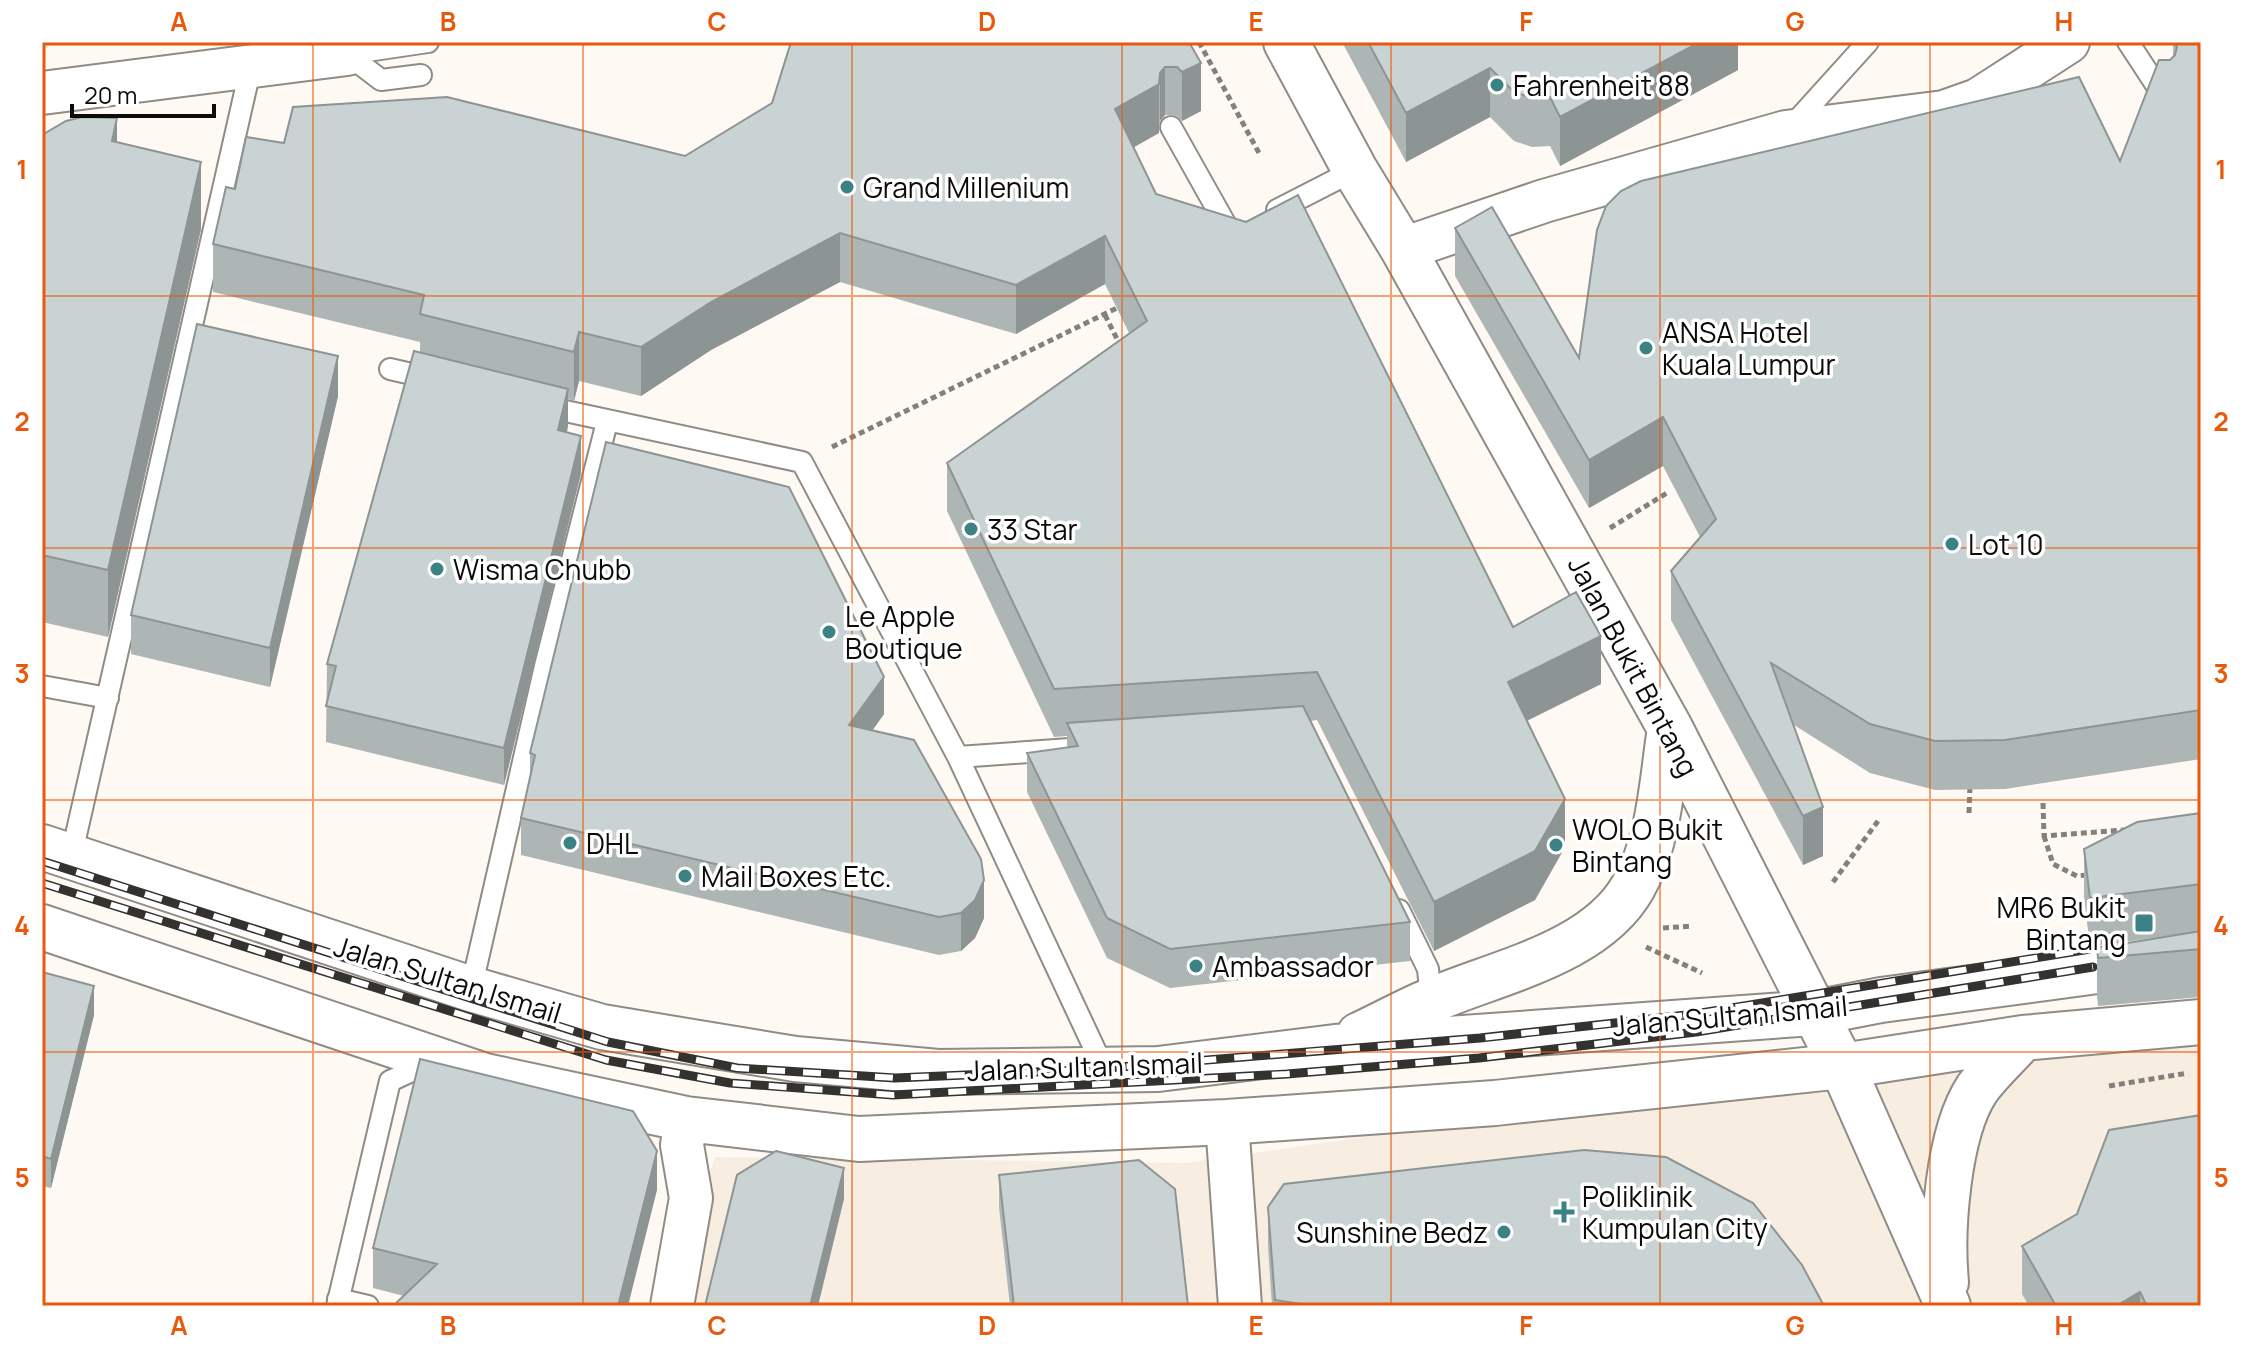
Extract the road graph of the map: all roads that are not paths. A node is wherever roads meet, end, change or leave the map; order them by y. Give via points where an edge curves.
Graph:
1 (428, 42) edge
2 (1286, 42) edge
3 (1868, 42) edge
4 (2068, 42) edge
5 (2128, 42) edge
6 (347, 54) junction
7 (251, 66) junction
8 (421, 75) dead end
9 (42, 93) edge
10 (2164, 97) edge
11 (1171, 127) dead end
12 (1786, 132) junction
13 (1355, 170) junction
14 (1403, 249) junction
15 (390, 369) dead end
16 (449, 383) edge
17 (523, 401) edge
18 (607, 422) junction
19 (42, 686) edge
20 (108, 698) junction
21 (1670, 728) junction
22 (1096, 747) edge
23 (958, 757) junction
24 (57, 852) edge
25 (1387, 885) edge
26 (42, 927) edge
27 (2201, 957) edge
28 (471, 989) junction
29 (1431, 1000) junction
30 (1814, 1013) junction
31 (2201, 1022) edge
32 (2023, 1038) junction
33 (1335, 1047) junction
34 (444, 1064) junction
35 (1842, 1066) junction
36 (1104, 1069) junction
37 (676, 1116) junction
38 (1227, 1122) junction
39 (338, 1303) edge
40 (368, 1306) edge
41 (672, 1306) edge
42 (1240, 1306) edge
43 (1948, 1306) edge

1 - 6 lane
2 - 13 main road, Jalan Bukit Bintang
3 - 12 lane
4 - 12 street via 1978,100 1944,112
5 - 10 lane
6 - 7 street
6 - 8 lane via 381,80
7 - 9 street
7 - 20 lane
11 - 13 lane via 1231,234
12 - 14 street via 1544,201
13 - 14 main road, Jalan Bukit Bintang
14 - 21 main road, Jalan Bukit Bintang
15 - 16 lane
17 - 18 lane
18 - 23 lane via 802,462
18 - 28 lane
19 - 20 lane
20 - 24 lane
21 - 29 main road via 1656,826 1634,886 1611,919 1531,964
21 - 30 main road, Jalan Bukit Bintang
22 - 23 lane
23 - 36 lane
24 - 28 main road, Jalan Sultan Ismail
25 - 29 lane via 1428,969
26 - 34 main road
27 - 30 main road, Jalan Sultan Ismail
28 - 36 main road, Jalan Sultan Ismail via 602,1027 795,1059 938,1072
29 - 33 main road
30 - 33 main road, Jalan Sultan Ismail
30 - 35 main road, Jalan Bukit Bintang
31 - 32 main road
32 - 35 main road
32 - 43 main road via 1976,1090 1960,1130 1943,1247
33 - 36 main road, Jalan Sultan Ismail via 1158,1069
34 - 37 main road
34 - 39 lane via 390,1081
35 - 38 main road via 1495,1103
35 - 43 main road, Jalan Bukit Bintang
37 - 38 main road via 859,1139
37 - 41 street via 691,1198
38 - 42 street
39 - 40 lane

